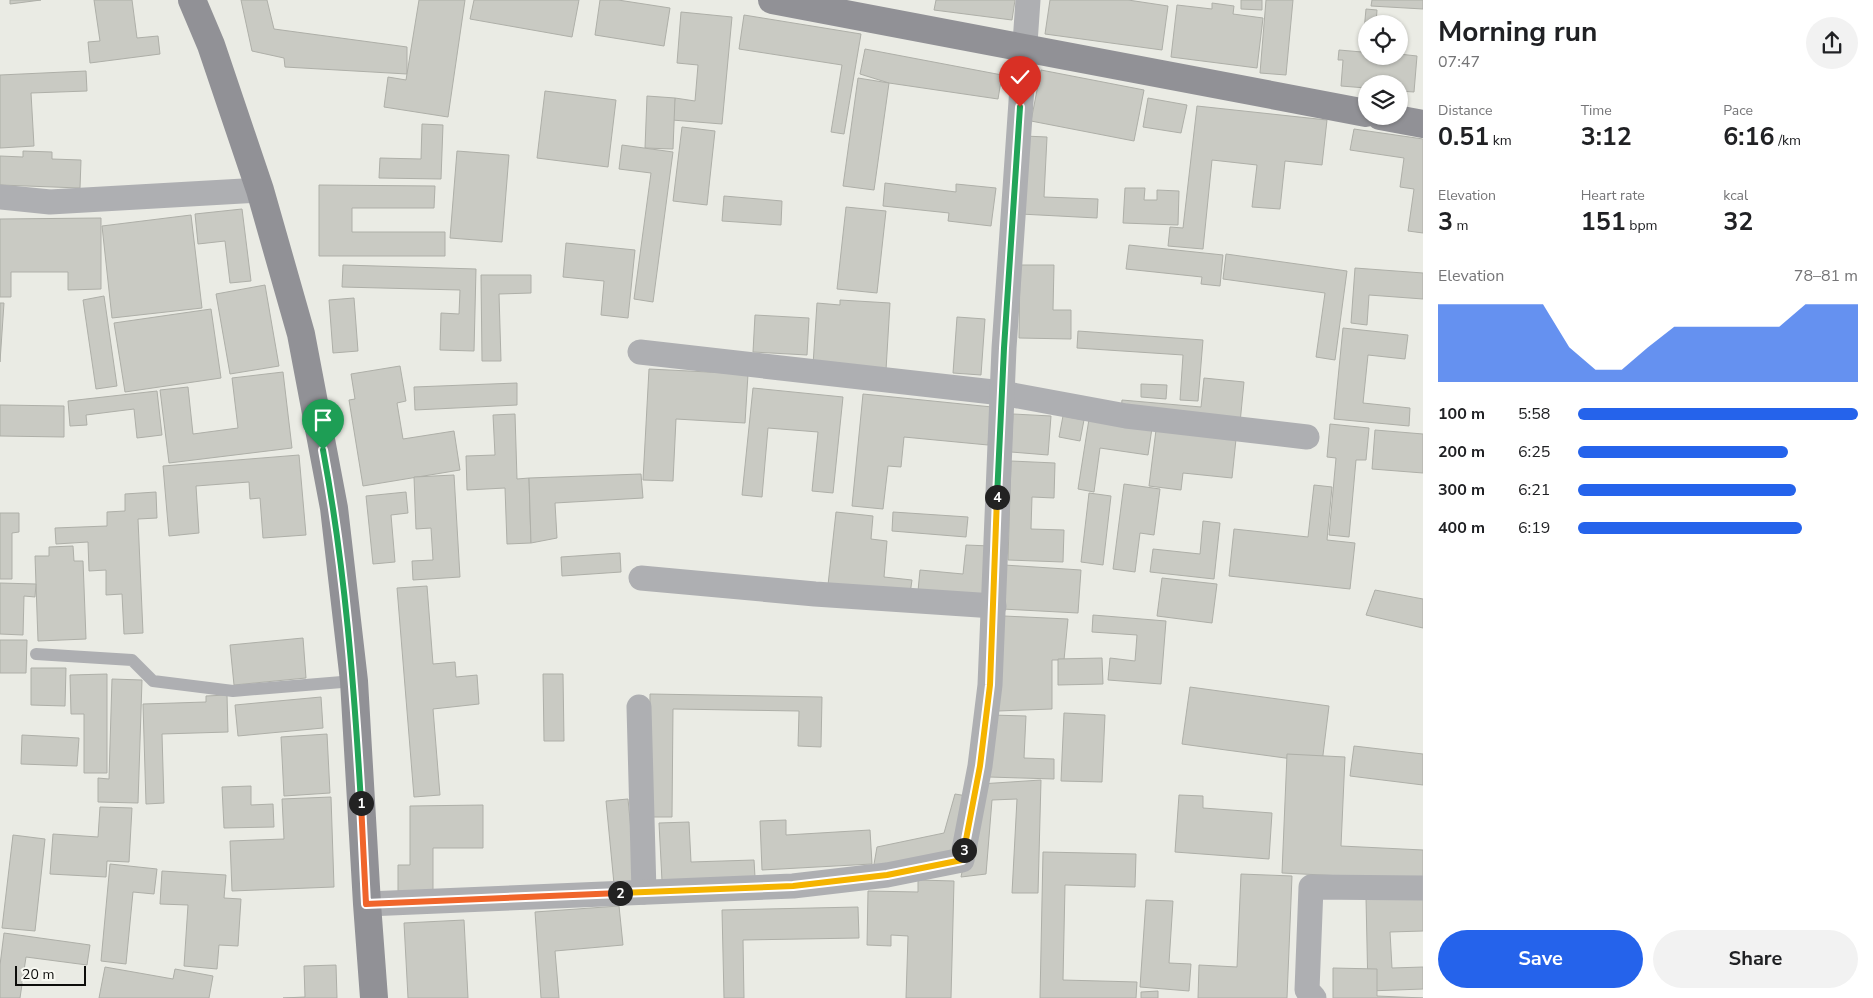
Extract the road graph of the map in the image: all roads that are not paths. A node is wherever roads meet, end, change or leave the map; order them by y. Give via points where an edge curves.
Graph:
1 (192, 0) edge
2 (772, 0) edge
3 (1028, 0) edge
4 (1024, 47) junction
5 (1358, 112) edge
6 (1408, 121) edge
7 (1423, 124) edge
8 (260, 190) junction
9 (0, 197) edge
10 (640, 352) dead end
11 (1002, 394) junction
12 (1308, 437) dead end
13 (641, 578) dead end
14 (994, 606) junction
15 (36, 654) dead end
16 (354, 682) junction
17 (639, 707) dead end
18 (1423, 888) edge
19 (644, 892) junction
20 (366, 904) junction
21 (374, 998) edge
22 (1314, 998) edge

1 - 8 main road via 211,45
2 - 4 main road
3 - 4 street
4 - 5 main road
4 - 11 street
6 - 7 main road
8 - 9 street via 50,202
8 - 16 main road via 300,334 334,508
10 - 11 street
11 - 12 street via 1126,416
11 - 14 street
13 - 14 street
14 - 19 street via 990,685 980,766 962,860 887,875 793,886
15 - 16 lane via 132,660 154,681 233,691
16 - 20 main road
17 - 19 street
18 - 22 street via 1311,887 1307,990
19 - 20 street
20 - 21 main road

